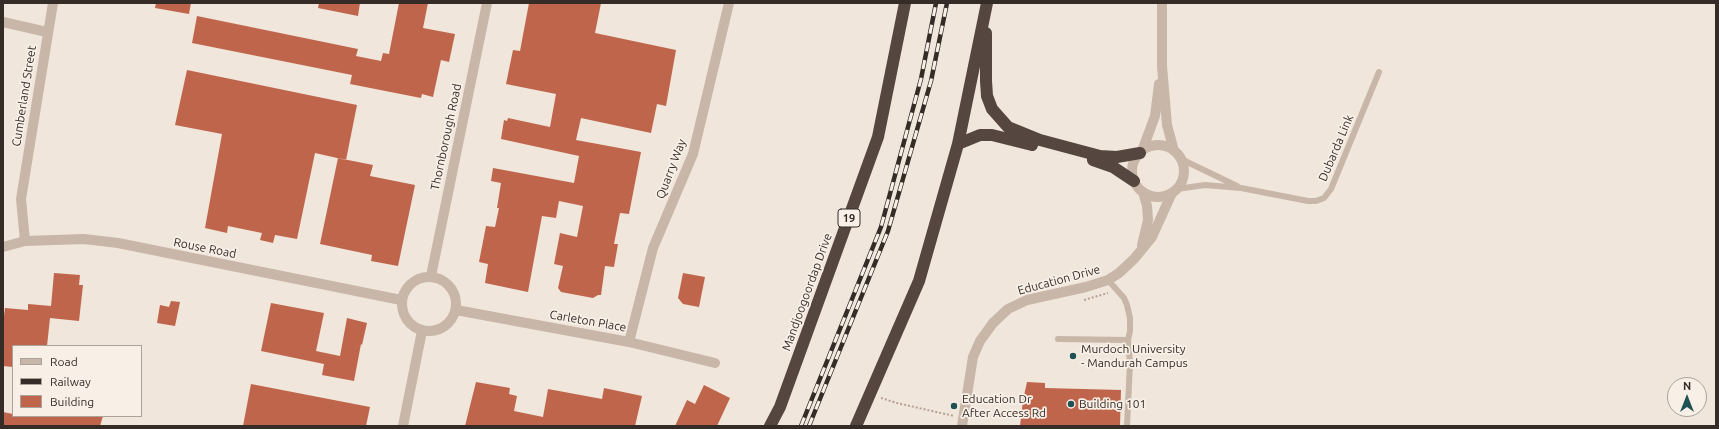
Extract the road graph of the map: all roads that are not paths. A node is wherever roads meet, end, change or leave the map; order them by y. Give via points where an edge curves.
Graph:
1 (53, 3) edge
2 (487, 3) edge
3 (729, 3) edge
4 (905, 3) edge
5 (1162, 3) edge
6 (987, 8) edge
7 (3, 22) edge
8 (47, 32) junction
9 (1162, 66) junction
10 (1379, 72) dead end
11 (958, 144) junction
12 (1174, 150) junction
13 (1141, 152) junction
14 (1181, 159) junction
15 (1134, 181) junction
16 (1242, 188) junction
17 (1175, 191) junction
18 (1143, 192) junction
19 (25, 241) junction
20 (3, 247) edge
21 (1141, 251) junction
22 (431, 276) junction
23 (1108, 280) junction
24 (401, 300) junction
25 (456, 310) junction
26 (422, 331) junction
27 (1058, 339) dead end
28 (1128, 340) junction
29 (629, 342) junction
30 (714, 363) dead end
31 (402, 426) edge
32 (770, 426) edge
33 (856, 426) edge
34 (962, 426) edge
35 (1127, 426) edge

1 - 8 street, Cumberland Street
2 - 22 street, Thornborough Road
3 - 29 street, Quarry Way via 693,154 653,248
4 - 32 highway, Mandjoogoordap Drive / 19 via 878,137 780,407
5 - 9 street
6 - 11 highway
6 - 13 highway via 986,89 992,109 1008,127 1040,140 1100,156 1117,157
7 - 8 street
8 - 19 street, Cumberland Street via 21,199
9 - 12 street via 1167,125
9 - 13 street via 1154,116
10 - 16 lane, Dubarda Link via 1331,189 1324,198 1308,202
11 - 15 highway via 980,135 992,135 1102,163
11 - 33 highway via 919,281
12 - 13 street via 1158,145
12 - 14 street
13 - 15 street via 1133,166
14 - 16 lane, Dubarda Link
14 - 17 street via 1184,175 1182,183
15 - 18 street
16 - 17 lane, Dubarda Link via 1205,185
17 - 18 street via 1157,197
17 - 21 street, Education Drive via 1157,228
18 - 21 street via 1148,220
19 - 20 street, Rouse Road
19 - 24 street, Rouse Road via 84,239 118,243
21 - 23 street, Education Drive
22 - 24 street via 418,279 407,288
22 - 25 street via 443,280 451,288 456,298
23 - 28 lane via 1127,304 1130,318
23 - 34 street, Education Drive via 1086,288 1027,300 1008,309 993,323 980,341 973,358
24 - 26 street via 406,320
25 - 26 street via 452,320 444,328 433,332
25 - 29 street, Carleton Place
26 - 31 street
27 - 28 lane
28 - 35 lane via 1130,363
29 - 30 street, Carleton Place

